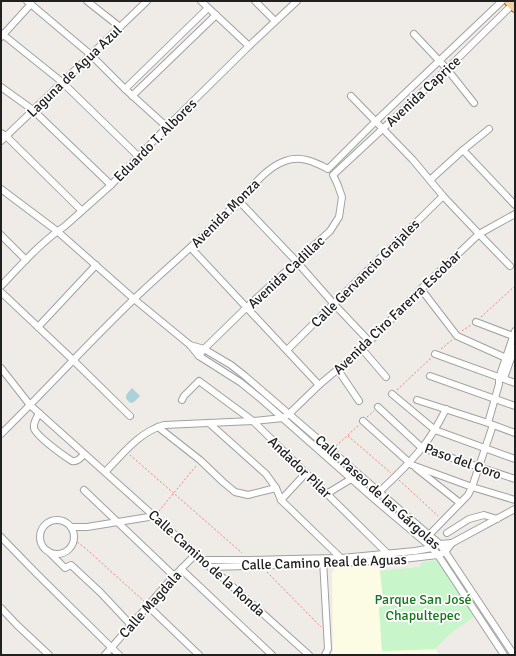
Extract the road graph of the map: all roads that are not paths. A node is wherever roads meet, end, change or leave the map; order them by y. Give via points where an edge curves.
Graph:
1 (87, 1) edge
2 (146, 1) edge
3 (201, 1) edge
4 (255, 1) edge
5 (297, 1) edge
6 (502, 1) edge
7 (29, 3) edge
8 (512, 5) edge
9 (208, 8) junction
10 (216, 15) junction
11 (275, 21) junction
12 (120, 27) junction
13 (414, 34) dead end
14 (2, 35) edge
15 (249, 46) junction
16 (90, 55) junction
17 (439, 61) junction
18 (447, 69) junction
19 (62, 82) junction
20 (1, 87) edge
21 (125, 89) junction
22 (132, 96) junction
23 (351, 96) dead end
24 (474, 103) dead end
25 (33, 110) junction
26 (376, 121) junction
27 (167, 127) junction
28 (383, 128) junction
29 (489, 129) dead end
30 (3, 136) edge
31 (463, 150) junction
32 (344, 152) junction
33 (139, 157) junction
34 (350, 159) junction
35 (328, 169) joint
36 (333, 175) joint
37 (430, 180) junction
38 (111, 185) junction
39 (1, 189) edge
40 (443, 196) junction
41 (239, 201) junction
42 (515, 205) edge
43 (82, 211) junction
44 (515, 214) edge
45 (57, 231) junction
46 (479, 234) junction
47 (1, 235) edge
48 (191, 248) junction
49 (26, 260) junction
50 (297, 262) junction
51 (96, 265) junction
52 (510, 266) dead end
53 (1, 286) edge
54 (421, 289) junction
55 (1, 292) edge
56 (134, 299) junction
57 (333, 304) junction
58 (247, 307) junction
59 (476, 322) road end
60 (38, 326) junction
61 (514, 334) edge
62 (369, 341) junction
63 (190, 345) junction
64 (515, 347) edge
65 (204, 349) junction
66 (362, 349) junction
67 (287, 350) junction
68 (436, 354) dead end
69 (199, 356) junction
70 (506, 358) junction
71 (73, 360) junction
72 (1, 368) edge
73 (338, 370) junction
74 (430, 376) dead end
75 (386, 377) dead end
76 (501, 381) junction
77 (515, 383) edge
78 (319, 385) junction
79 (392, 394) dead end
80 (182, 400) dead end
81 (417, 400) dead end
82 (495, 400) junction
83 (359, 401) dead end
84 (30, 405) junction
85 (515, 406) edge
86 (378, 407) dead end
87 (446, 409) junction
88 (39, 413) junction
89 (289, 414) junction
90 (130, 416) dead end
91 (283, 418) junction
92 (363, 421) dead end
93 (253, 422) junction
94 (209, 423) junction
95 (490, 424) junction
96 (158, 427) junction
97 (435, 430) junction
98 (515, 433) edge
99 (1, 434) edge
100 (422, 448) junction
101 (485, 448) junction
102 (84, 454) junction
103 (515, 459) edge
104 (410, 464) junction
105 (478, 467) junction
106 (105, 472) junction
107 (306, 474) junction
108 (351, 479) junction
109 (515, 479) edge
110 (472, 487) junction
111 (276, 488) junction
112 (84, 490) dead end
113 (379, 492) junction
114 (328, 493) junction
115 (373, 498) junction
116 (281, 500) junction
117 (515, 500) edge
118 (460, 503) junction
119 (515, 509) edge
120 (155, 516) junction
121 (497, 519) junction
122 (117, 522) junction
123 (71, 527) junction
124 (447, 533) dead end
125 (429, 536) junction
126 (1, 538) edge
127 (452, 543) junction
128 (440, 544) junction
129 (432, 548) junction
130 (48, 551) junction
131 (445, 552) junction
132 (196, 554) junction
133 (388, 554) junction
134 (438, 555) junction
135 (202, 560) junction
136 (344, 560) junction
137 (394, 560) junction
138 (323, 561) junction
139 (210, 567) junction
140 (181, 569) junction
141 (174, 576) junction
142 (148, 606) junction
143 (1, 608) edge
144 (131, 625) junction
145 (111, 647) junction
146 (49, 655) edge
147 (104, 655) edge
148 (120, 655) edge
149 (199, 655) edge
150 (272, 655) edge
151 (309, 655) edge
152 (325, 655) edge
153 (504, 655) edge
154 (514, 655) edge

1 - 12 street
2 - 12 street, Laguna de Agua Azul
3 - 9 street
4 - 11 street
5 - 11 street, Eduardo T. Albores
6 - 17 street, Avenida Caprice
7 - 14 street
7 - 16 street
8 - 18 street, Avenida Caprice
9 - 10 street
9 - 21 street
10 - 15 street
10 - 22 street
11 - 15 street, Eduardo T. Albores
12 - 16 street, Laguna de Agua Azul
13 - 17 street
14 - 19 street
15 - 27 street, Eduardo T. Albores
16 - 19 street, Laguna de Agua Azul
16 - 21 street
17 - 18 street
17 - 26 street, Avenida Caprice
18 - 24 street
18 - 28 street, Avenida Caprice
19 - 25 street, Laguna de Agua Azul
19 - 33 street
20 - 25 street
21 - 22 street
22 - 27 street
23 - 26 street
25 - 30 street, Laguna de Agua Azul
25 - 38 street
26 - 28 street
26 - 32 street, Avenida Caprice
27 - 33 street, Eduardo T. Albores
28 - 34 street, Avenida Caprice
28 - 37 street
29 - 31 street
30 - 43 street
31 - 37 street
31 - 42 street
32 - 34 street
32 - 35 street, Avenida Caprice
33 - 38 street, Eduardo T. Albores
34 - 36 street, Avenida Caprice
35 - 41 street, Avenida Monza via 301,158 286,160 270,168
36 - 50 street, Avenida Cadillac via 342,197 338,217 330,231
37 - 40 street
38 - 43 street, Eduardo T. Albores
39 - 45 street
40 - 46 street
40 - 57 street, Calle Gervancio Grajales
41 - 48 street, Avenida Monza
41 - 50 street
43 - 45 street, Eduardo T. Albores
44 - 46 street, Avenida Ciro Farerra Escobar
45 - 49 street, Eduardo T. Albores
45 - 51 street
46 - 52 street
46 - 54 street, Avenida Ciro Farerra Escobar
47 - 49 street
48 - 56 street, Avenida Monza
48 - 58 street
49 - 53 street, Eduardo T. Albores
50 - 57 street
50 - 58 street, Avenida Cadillac
51 - 56 street
51 - 60 street
54 - 62 street, Avenida Ciro Farerra Escobar
54 - 70 street via 457,336
55 - 60 street
56 - 63 street
56 - 71 street, Avenida Monza
57 - 62 street
57 - 67 street, Calle Gervancio Grajales
58 - 65 street, Avenida Cadillac
58 - 67 street
59 - 61 street
60 - 71 street
61 - 70 street
62 - 66 street, Avenida Ciro Farerra Escobar
63 - 65 street, Calle Paseo de las Gárgolas
63 - 69 street, Calle Paseo de las Gárgolas
64 - 76 street
65 - 69 street, Avenida Cadillac
65 - 89 street, Calle Paseo de las Gárgolas via 231,365
66 - 73 street, Avenida Ciro Farerra Escobar
66 - 75 street
67 - 78 street
68 - 76 street
69 - 91 street, Calle Paseo de las Gárgolas via 240,382
70 - 76 street
71 - 84 street, Avenida Monza
71 - 90 street
72 - 84 street, Calle Camino de la Ronda
73 - 78 street, Avenida Ciro Farerra Escobar
73 - 83 street
74 - 82 street
76 - 77 street
76 - 82 street
78 - 89 street, Avenida Ciro Farerra Escobar
79 - 97 street
80 - 93 street, Andador Pilar via 199,381
81 - 87 street
82 - 85 street
82 - 95 street
84 - 88 street, Calle Camino de la Ronda
84 - 99 street, Avenida Monza
86 - 100 street, Paso del Coro
87 - 95 street
87 - 97 street
88 - 102 street, Calle Camino de la Ronda
88 - 102 street via 34,425 34,430 38,434 74,462
89 - 91 street, Avenida Ciro Farerra Escobar
89 - 113 street, Calle Paseo de las Gárgolas
91 - 93 street
91 - 108 street, Calle Paseo de las Gárgolas
92 - 104 street
93 - 94 street
93 - 107 street, Andador Pilar
94 - 96 street
94 - 111 street via 266,474
95 - 98 street
95 - 101 street
96 - 106 street via 134,441
96 - 111 street via 235,492 248,495
97 - 100 street
97 - 101 street
100 - 104 street
100 - 105 street, Paso del Coro
101 - 103 street
101 - 105 street
102 - 106 street, Calle Camino de la Ronda
104 - 110 street
104 - 113 street
104 - 118 street
105 - 109 street, Paso del Coro
105 - 110 street
106 - 120 street, Calle Camino de la Ronda
107 - 114 street, Andador Pilar
107 - 116 street
108 - 114 street
108 - 115 street, Calle Paseo de las Gárgolas
110 - 117 street
110 - 118 street
111 - 116 street
112 - 122 street
113 - 115 street
113 - 125 street, Calle Paseo de las Gárgolas
114 - 133 street, Andador Pilar
115 - 129 street, Calle Paseo de las Gárgolas
116 - 136 street
118 - 125 street
119 - 121 street
120 - 122 street
120 - 132 street, Calle Camino de la Ronda
121 - 124 street via 484,515 469,519
121 - 127 street
122 - 123 street
122 - 141 street
123 - 130 street via 74,534 71,547 62,553
123 - 130 street via 58,520 44,526 40,538
125 - 128 street, Calle Paseo de las Gárgolas
126 - 145 street
127 - 128 street
127 - 131 street
128 - 129 street, Calle Camino Real de Aguas
128 - 131 street, Calle Paseo de las Gárgolas
129 - 133 street, Calle Camino Real de Aguas
129 - 134 street, Calle Paseo de las Gárgolas
130 - 144 street via 65,568 71,565
131 - 134 street, Calle Camino Real de Aguas
131 - 154 street, Calle Paseo de las Gárgolas
132 - 135 street, Calle Camino de la Ronda
132 - 140 street, Calle Magdala
133 - 136 street, Calle Camino Real de Aguas
133 - 137 street, Andador Pilar
134 - 137 street, Calle Camino Real de Aguas
134 - 153 street, Calle Paseo de las Gárgolas
135 - 138 street, Calle Camino Real de Aguas via 289,558
135 - 139 street, Calle Camino de la Ronda
136 - 137 street, Calle Camino Real de Aguas
136 - 138 street, Calle Camino Real de Aguas
138 - 139 street, Calle Camino Real de Aguas
138 - 152 street via 328,650
139 - 151 street, Calle Camino de la Ronda
140 - 141 street, Calle Magdala
140 - 150 street
141 - 142 street, Calle Magdala
142 - 144 street, Calle Magdala
142 - 149 street
143 - 146 street
144 - 145 street, Calle Magdala
145 - 147 street, Calle Magdala
145 - 148 street

